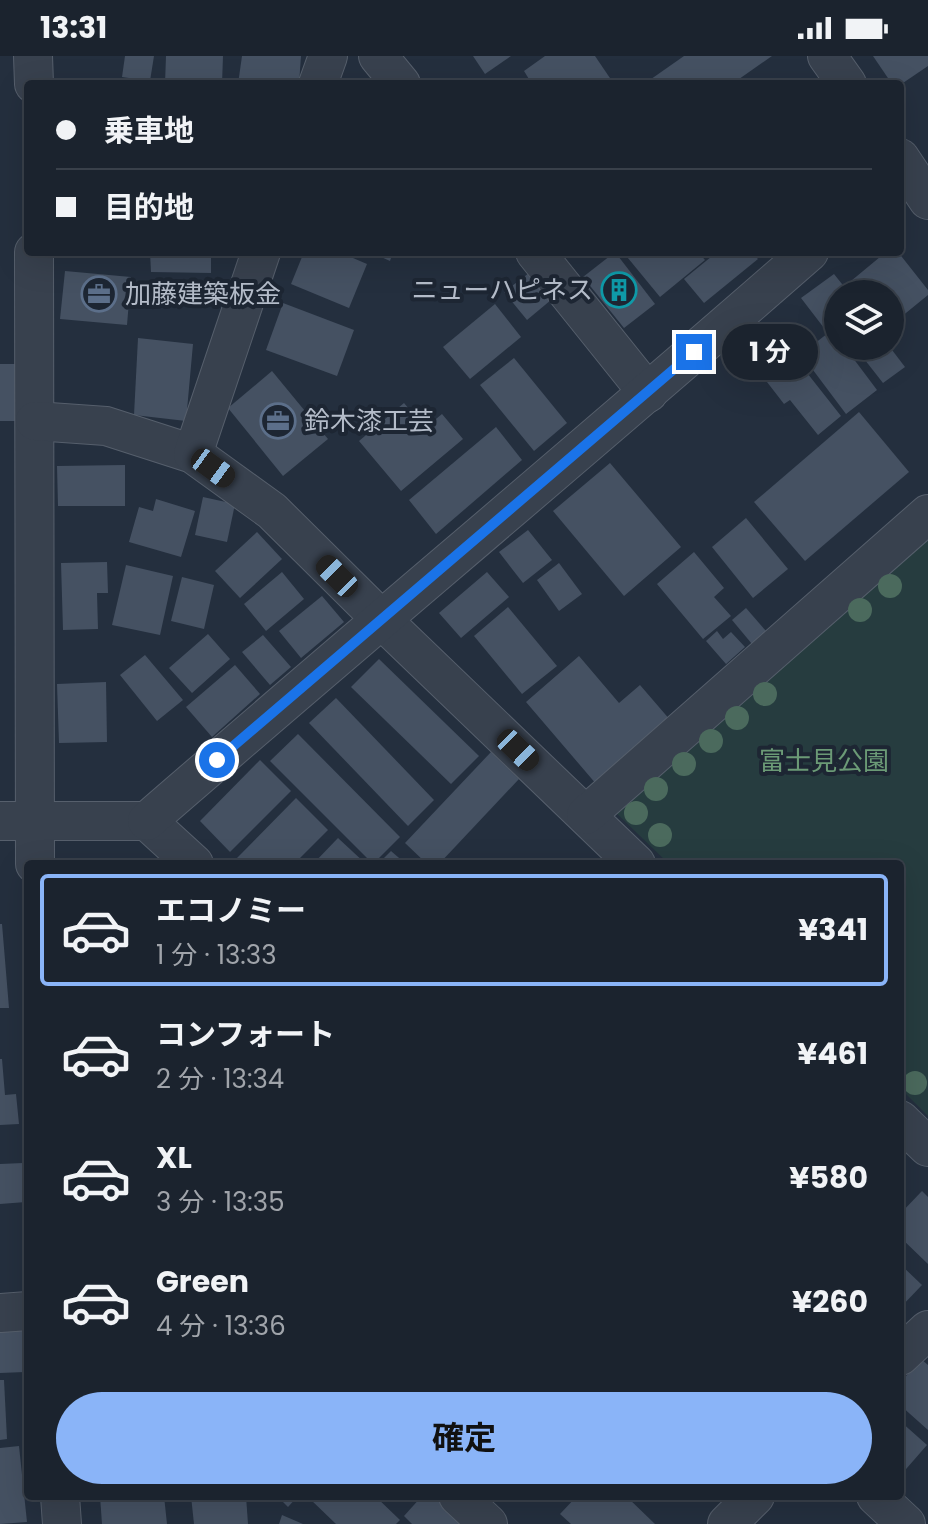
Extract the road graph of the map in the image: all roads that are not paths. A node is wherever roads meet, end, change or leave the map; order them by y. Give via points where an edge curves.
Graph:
1 (33, 56) edge
2 (328, 56) edge
3 (378, 56) edge
4 (827, 56) edge
5 (34, 80) edge
6 (319, 80) edge
7 (398, 80) edge
8 (844, 80) edge
9 (908, 161) edge
10 (928, 200) edge
11 (34, 256) edge
12 (260, 256) edge
13 (538, 256) edge
14 (804, 256) edge
15 (648, 393) junction
16 (35, 421) junction
17 (193, 454) junction
18 (928, 514) edge
19 (381, 619) junction
20 (586, 815) junction
21 (17, 821) edge
22 (147, 821) junction
23 (33, 860) edge
24 (190, 860) edge
25 (632, 860) edge
26 (904, 1124) edge
27 (928, 1147) edge
28 (24, 1311) edge
29 (0, 1313) edge
30 (928, 1330) edge
31 (904, 1352) edge
32 (60, 1500) edge
33 (462, 1500) edge
34 (751, 1500) edge
35 (880, 1500) edge
36 (62, 1524) edge
37 (488, 1524) edge
38 (727, 1524) edge
39 (906, 1524) edge

1 - 5 street
2 - 6 street
3 - 7 street
4 - 8 street
9 - 10 street
11 - 16 street
12 - 17 street
13 - 15 street
14 - 15 street
15 - 19 street
16 - 17 street via 106,426
16 - 21 street
17 - 19 street via 272,511
18 - 20 street
19 - 20 street
19 - 22 street
20 - 25 street
21 - 22 street
21 - 23 street
22 - 24 street
26 - 27 street
28 - 29 street
30 - 31 street
32 - 36 street
33 - 37 street
34 - 38 street
35 - 39 street

